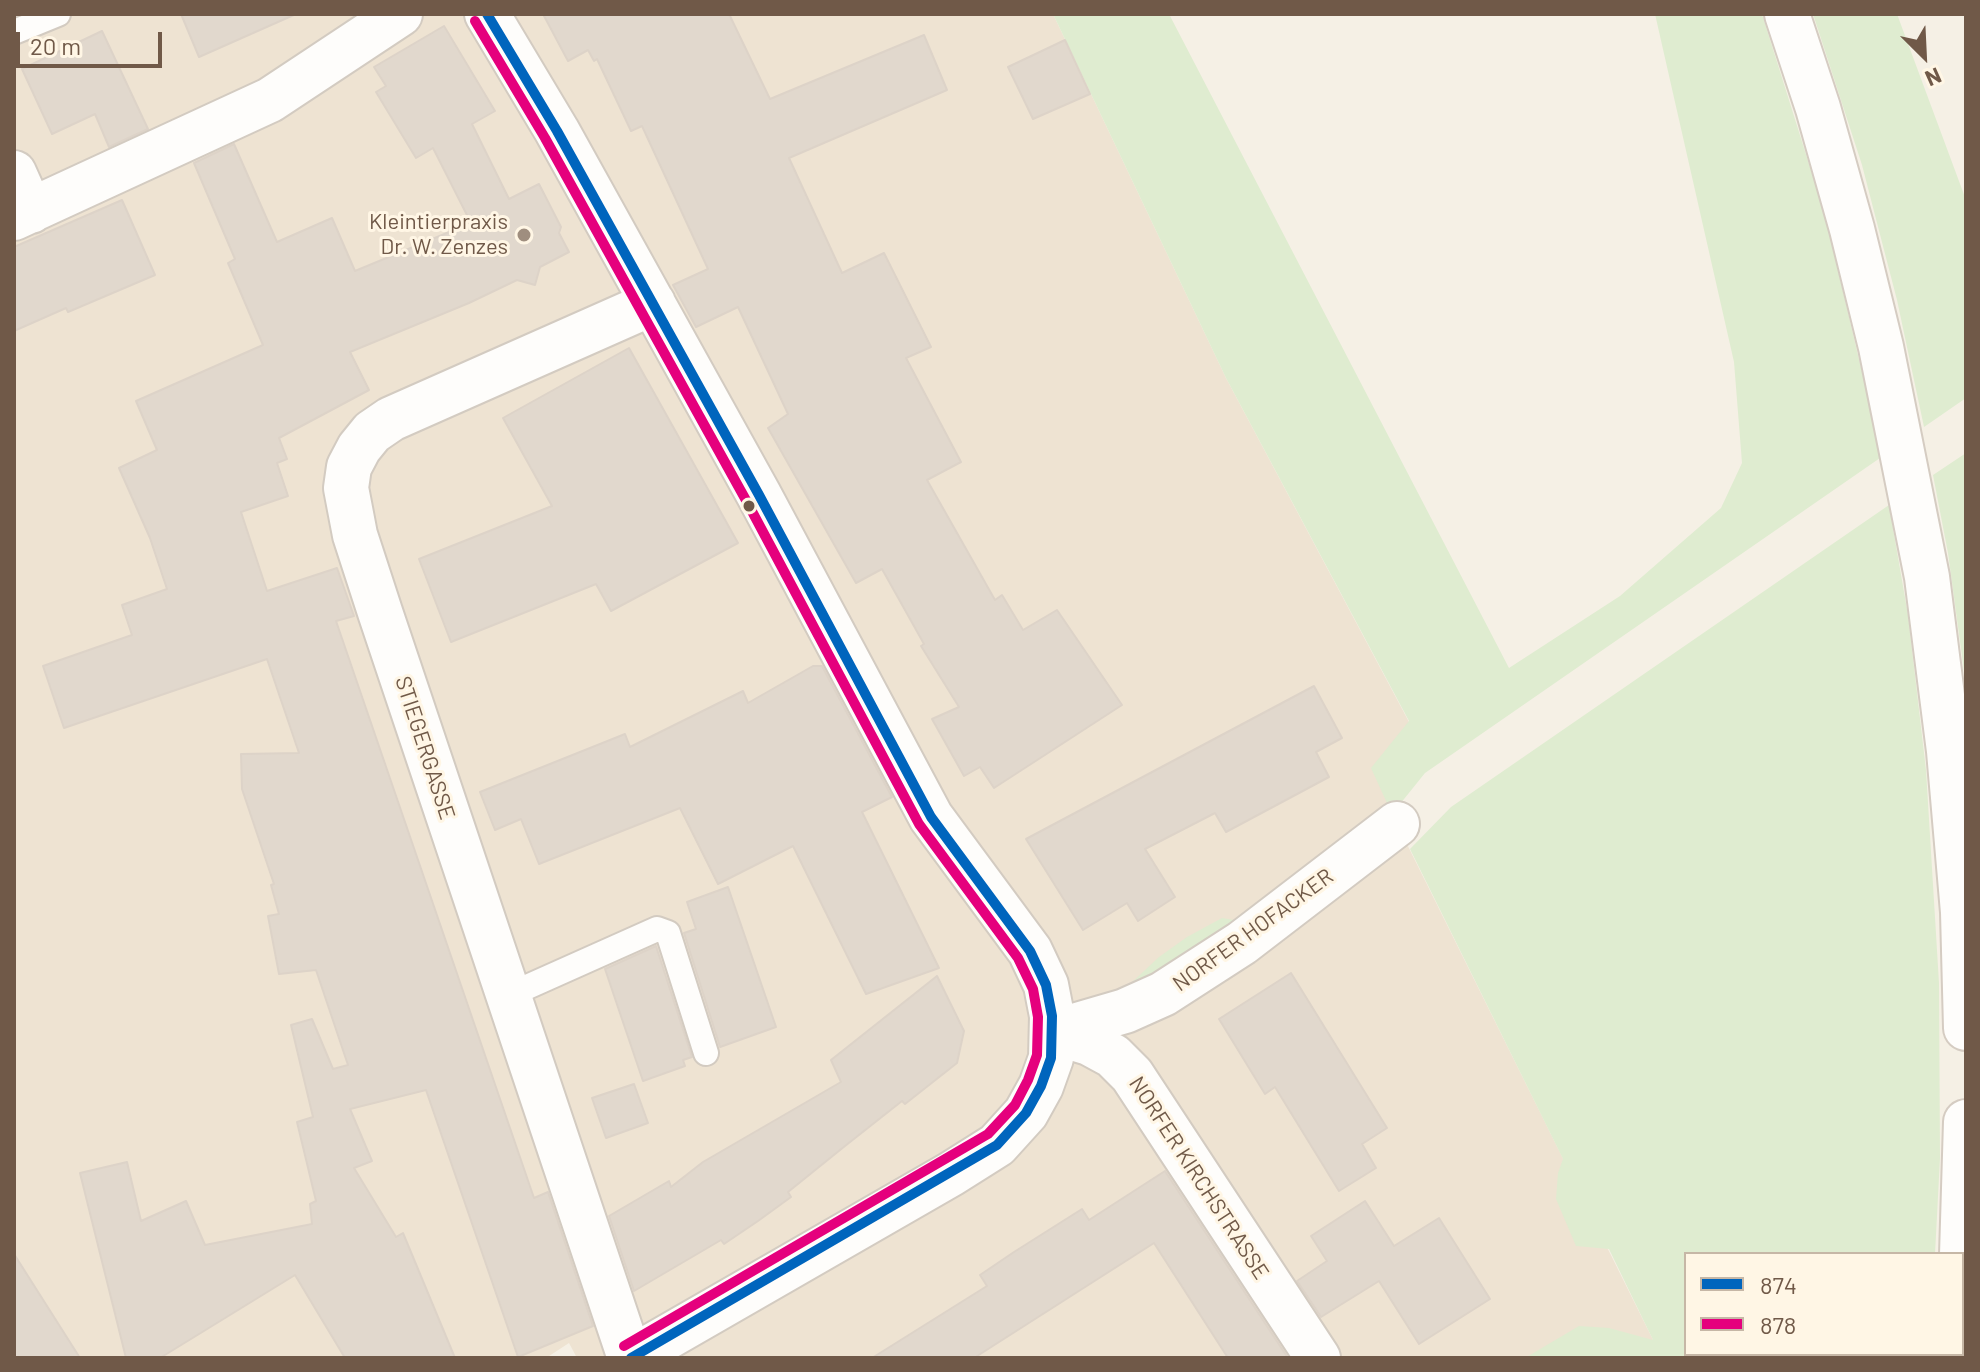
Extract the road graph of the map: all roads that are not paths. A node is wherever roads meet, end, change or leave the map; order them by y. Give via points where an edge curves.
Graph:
1 (58, 14) edge
2 (400, 14) edge
3 (487, 14) edge
4 (1787, 14) edge
5 (14, 32) edge
6 (20, 201) edge
7 (653, 303) junction
8 (1397, 824) dead end
9 (507, 996) junction
10 (1966, 1028) edge
11 (1053, 1032) junction
12 (706, 1053) dead end
13 (1966, 1122) edge
14 (1962, 1252) edge
15 (630, 1358) edge
16 (1318, 1358) edge

1 - 5 lane
2 - 6 street via 270,100
3 - 7 street
4 - 10 street via 1852,229 1927,577 1958,854
7 - 9 street, STIEGERGASSE via 391,419 372,432 349,467 346,488 355,535
7 - 11 street via 931,817 1030,951 1046,985
8 - 11 street, NORFER HOFACKER via 1242,943 1163,994
9 - 12 lane via 657,929 668,933
9 - 15 street, STIEGERGASSE
11 - 15 street via 1041,1086 1026,1113 997,1145
11 - 16 street, NORFER KIRCHSTRASSE via 1113,1056 1132,1075
13 - 14 street

